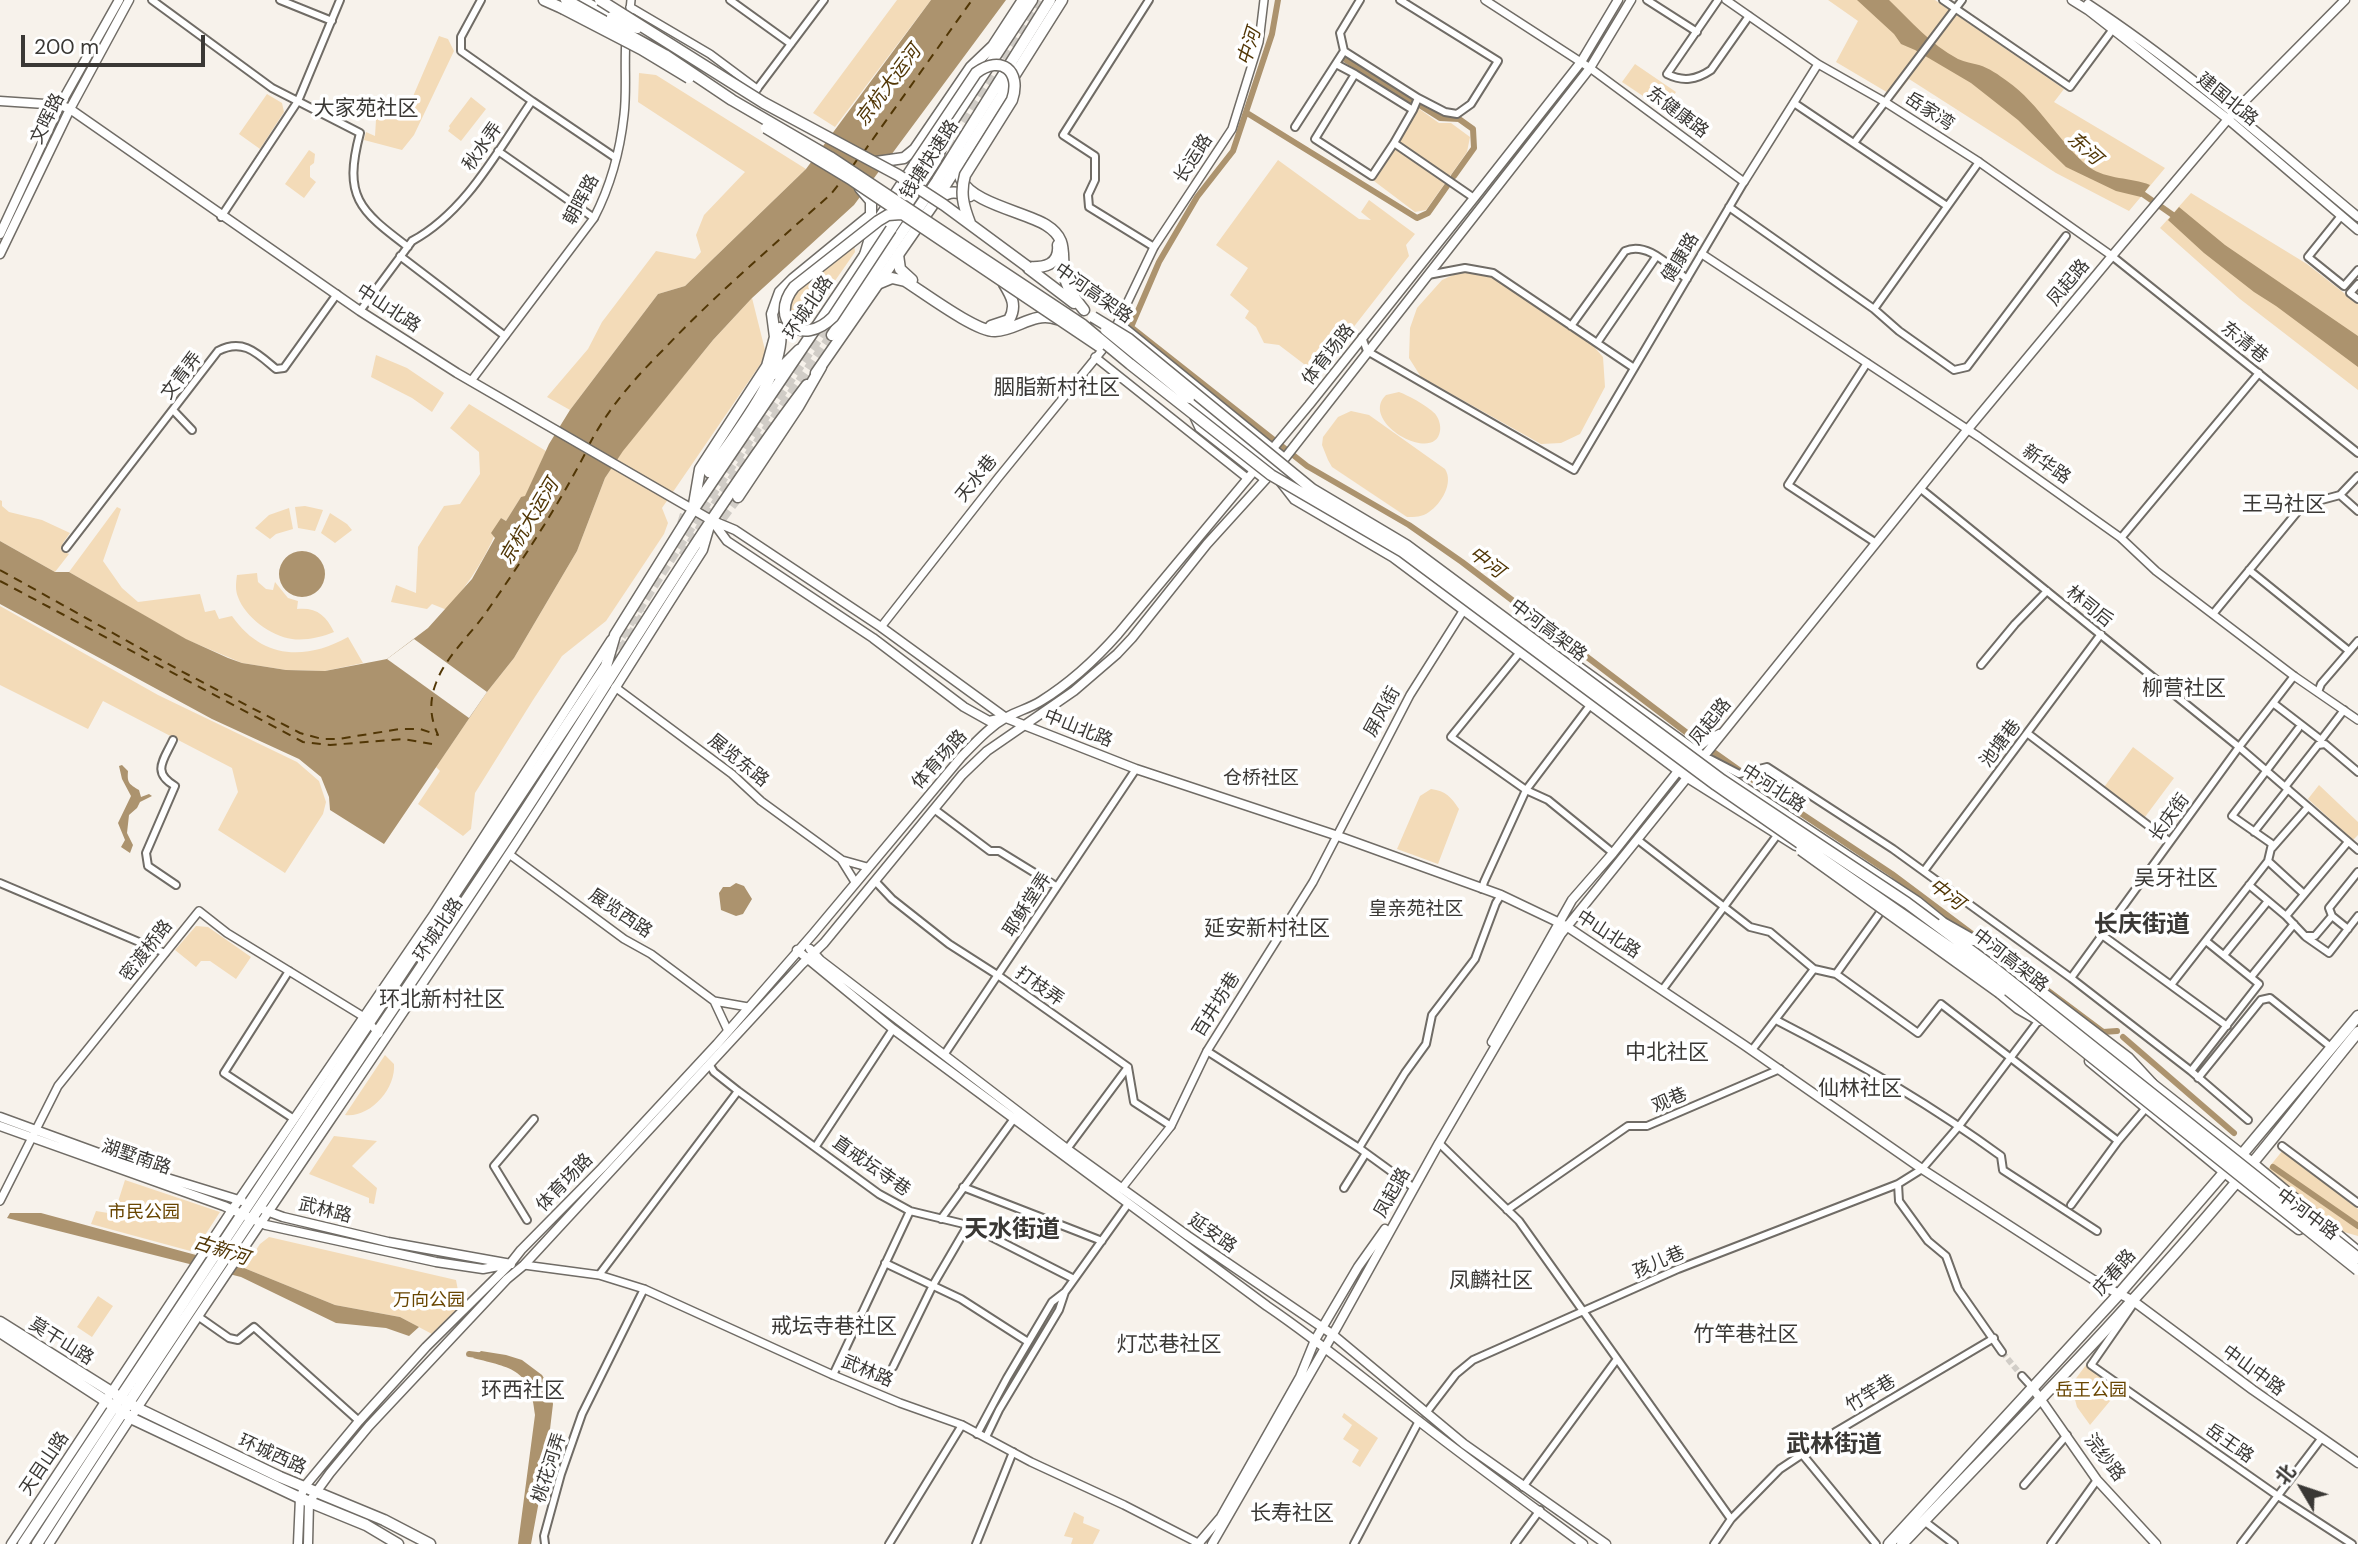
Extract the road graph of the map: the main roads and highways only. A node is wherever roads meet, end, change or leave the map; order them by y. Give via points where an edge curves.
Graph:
1 (119, 0) edge
2 (129, 0) edge
3 (544, 0) edge
4 (555, 0) edge
5 (566, 0) edge
6 (581, 0) edge
7 (592, 0) edge
8 (600, 0) edge
9 (1023, 0) edge
10 (1032, 0) edge
11 (1050, 0) edge
12 (1062, 0) edge
13 (1618, 0) edge
14 (1631, 0) edge
15 (2071, 0) edge
16 (2081, 0) edge
17 (2345, 0) edge
18 (629, 20) road end
19 (663, 40) junction
20 (626, 43) road end
21 (666, 55) junction
22 (682, 74) junction
23 (1003, 93) junction
24 (0, 101) edge
25 (60, 105) junction
26 (70, 109) junction
27 (2231, 116) junction
28 (950, 127) junction
29 (876, 162) junction
30 (959, 163) junction
31 (852, 180) junction
32 (977, 197) junction
33 (934, 203) junction
34 (901, 214) junction
35 (2358, 217) edge
36 (970, 223) junction
37 (2358, 230) edge
38 (0, 234) edge
39 (0, 254) edge
40 (865, 255) junction
41 (898, 255) junction
42 (1028, 267) junction
43 (880, 282) junction
44 (1004, 284) junction
45 (780, 292) junction
46 (1088, 314) junction
47 (1063, 321) junction
48 (976, 323) junction
49 (1083, 325) junction
50 (832, 335) tunnel mouth
51 (799, 349) junction
52 (821, 367) junction
53 (767, 384) junction
54 (1188, 400) junction
55 (1259, 462) junction
56 (1275, 469) junction
57 (709, 472) tunnel mouth
58 (738, 497) tunnel mouth
59 (693, 509) junction
60 (711, 520) junction
61 (1006, 718) junction
62 (1025, 724) junction
63 (1704, 749) junction
64 (1679, 770) junction
65 (1688, 777) junction
66 (1766, 820) junction
67 (1907, 903) junction
68 (1562, 925) junction
69 (801, 947) junction
70 (810, 956) junction
71 (897, 1014) dead end
72 (2358, 1016) edge
73 (366, 1020) junction
74 (2039, 1020) junction
75 (2358, 1032) edge
76 (381, 1036) junction
77 (2152, 1084) junction
78 (0, 1117) edge
79 (0, 1126) edge
80 (34, 1135) junction
81 (2242, 1155) junction
82 (2252, 1163) junction
83 (2224, 1171) junction
84 (2237, 1182) junction
85 (1412, 1187) junction
86 (243, 1202) junction
87 (263, 1210) junction
88 (246, 1216) junction
89 (2357, 1251) edge
90 (510, 1264) junction
91 (524, 1265) junction
92 (2358, 1272) edge
93 (2119, 1294) junction
94 (2132, 1300) junction
95 (0, 1322) edge
96 (1322, 1328) junction
97 (0, 1332) edge
98 (1332, 1334) junction
99 (1315, 1340) junction
100 (1325, 1347) junction
101 (2032, 1387) junction
102 (2040, 1398) junction
103 (117, 1402) junction
104 (2358, 1463) edge
105 (305, 1486) junction
106 (315, 1492) junction
107 (304, 1500) junction
108 (11, 1544) edge
109 (23, 1544) edge
110 (37, 1544) edge
111 (49, 1544) edge
112 (298, 1544) edge
113 (308, 1544) edge
114 (398, 1544) edge
115 (430, 1544) edge
116 (1199, 1544) edge
117 (1212, 1544) edge
118 (1583, 1544) edge
119 (1606, 1544) edge
120 (1889, 1544) edge
121 (1902, 1544) edge
122 (2156, 1544) edge

1 - 25 main road, 文晖路
2 - 26 main road, 文晖路
3 - 22 main road, bridge
4 - 20 main road
5 - 21 main road, 中河高架路, bridge
6 - 19 main road, bridge
7 - 18 main road
8 - 19 main road, bridge
9 - 29 main road via 909,155
10 - 28 main road, 环城北路
11 - 23 main road
11 - 50 main road, 钱塘快速路 via 937,181
12 - 23 main road, 环城北路
13 - 55 main road, 体育场路 via 1581,62
14 - 56 main road, 体育场路 via 1590,68
15 - 27 main road, 建国北路
16 - 27 main road, 建国北路 via 2122,26
17 - 27 main road, 凤起路
19 - 29 main road, 中河高架路, bridge via 764,103
21 - 22 main road, bridge
21 - 49 main road, 中河高架路, bridge via 830,157
22 - 31 main road, bridge
23 - 30 main road, 环城北路
24 - 25 main road, 中山北路
25 - 26 main road, 中山北路
25 - 38 main road, 文晖路
26 - 39 main road, 文晖路
26 - 59 main road, 中山北路 via 360,312
27 - 35 main road, 建国北路
27 - 37 main road, 建国北路
27 - 63 main road, 凤起路 via 1968,429 1722,733
28 - 34 main road, bridge via 936,160 891,229 833,317 813,331 794,327 783,310 794,287 878,221 888,215
28 - 40 main road, 环城北路
29 - 36 main road, 中河高架路, bridge
30 - 32 main road via 963,183
30 - 33 main road, 环城北路
31 - 34 main road, bridge
31 - 45 main road, bridge via 872,201 872,215
32 - 33 main road via 951,191
32 - 42 main road via 1056,240 1059,254 1054,261
32 - 46 main road via 1046,225 1061,239 1066,279
33 - 41 main road, 环城北路
34 - 44 main road, bridge
36 - 40 main road, bridge via 962,201 965,175 1016,89 1015,79 998,64 976,73 873,228
36 - 42 main road, 中河高架路, bridge
40 - 51 main road, 环城北路
41 - 43 main road, 环城北路
41 - 48 main road via 906,276
42 - 46 main road, 中河高架路
43 - 48 main road via 892,278 905,281
43 - 52 main road, 环城北路
44 - 47 main road, bridge
44 - 48 main road via 1013,300 1009,320 991,326
45 - 53 main road via 780,349
45 - 59 main road via 772,314 775,337 770,357 700,469
46 - 54 main road, bridge
46 - 67 main road, 中河高架路, bridge via 1129,339 1312,489 1406,545 1722,780
47 - 48 main road, bridge via 1035,317 990,331
47 - 55 main road, bridge via 1190,418
49 - 54 main road, bridge
49 - 55 main road, 中河高架路, bridge
51 - 53 main road
51 - 59 main road, 环城北路
52 - 58 main road
52 - 60 main road, 环城北路
53 - 57 main road
54 - 55 main road
55 - 56 main road, 中河北路
55 - 61 main road, 体育场路 via 1098,657 1039,702
55 - 66 main road, 中河高架路, bridge via 1308,499 1403,552
56 - 62 main road, 体育场路 via 1117,654
56 - 63 main road, 中河北路 via 1307,492 1344,506 1417,547
56 - 64 main road, 中河北路 via 1295,499 1394,557
59 - 60 main road, 中山北路
59 - 73 main road, 环城北路 via 615,635 606,666
60 - 61 main road, 中山北路 via 735,530 881,627
60 - 61 main road, 中山北路 via 727,541 873,638 964,707 989,721
60 - 76 main road, 环城北路
60 - 76 main road, 环城北路 via 703,550 509,854
61 - 62 main road, 中山北路
61 - 69 main road, 体育场路 via 962,756
62 - 68 main road, 中山北路 via 1136,769 1501,895
62 - 70 main road, 体育场路 via 962,775
63 - 64 main road
63 - 65 main road, 凤起路
63 - 77 main road, 中河北路 via 1724,775 1917,902
64 - 65 main road, 中河北路
64 - 68 main road via 1572,900
65 - 68 main road, 凤起路
65 - 74 main road, 中河北路 via 1973,968
66 - 74 main road, bridge via 1813,860
66 - 92 main road, 中河高架路, bridge via 1984,971
67 - 77 main road, bridge via 1973,940 2128,1058
67 - 89 main road, 中河高架路, bridge
68 - 85 main road
68 - 85 main road, 凤起路
68 - 93 main road, 中山北路 via 1663,989 1922,1169
69 - 70 main road, 延安路
69 - 90 main road, 体育场路
70 - 71 main road via 824,956
70 - 91 main road, 体育场路
70 - 96 main road, 延安路 via 1067,1149
70 - 99 main road, 延安路 via 893,1029
72 - 81 main road, 庆春路
73 - 86 main road, 环城北路
73 - 86 main road, 环城北路 via 294,1119
74 - 83 main road, 中河北路
75 - 82 main road, 庆春路
76 - 87 main road, 环城北路
77 - 81 main road, 中河北路
78 - 80 main road, 湖墅南路
79 - 80 main road, 湖墅南路
80 - 86 main road, 湖墅南路
80 - 88 main road, 湖墅南路
81 - 82 main road, 中河北路
81 - 83 main road, 庆春路
82 - 84 main road, 庆春路
82 - 89 main road, 中河中路
83 - 84 main road, 中河北路
83 - 93 main road, 庆春路
84 - 92 main road, 中河中路
84 - 94 main road, 庆春路
85 - 96 main road
85 - 98 main road, 凤起路
86 - 87 main road, 湖墅南路
86 - 88 main road, 环城北路
87 - 88 main road, 环城北路
87 - 90 main road, 武林路 via 407,1246
88 - 90 main road, 武林路 via 436,1262 482,1269
88 - 103 main road, 环城北路 via 215,1272
88 - 103 main road, 环城北路 via 207,1255
88 - 103 main road, 环城北路 via 236,1261 199,1317
90 - 91 main road, 武林路
90 - 105 main road, 体育场路 via 426,1347
91 - 106 main road, 体育场路 via 369,1426
93 - 94 main road, 中山北路
93 - 101 main road, 庆春路
94 - 102 main road, 庆春路
94 - 104 main road, 中山中路
95 - 103 main road, 莫干山路
96 - 98 main road, 延安路
96 - 99 main road
97 - 103 main road, 莫干山路
98 - 100 main road, 凤起路
98 - 119 main road, 延安路 via 1426,1413
99 - 100 main road, 延安路
99 - 116 main road via 1300,1377 1221,1517
100 - 117 main road, 凤起路
100 - 118 main road, 延安路
101 - 102 main road, 浣纱路
101 - 120 main road, 庆春路
102 - 121 main road, 庆春路
102 - 122 main road, 浣纱路 via 2097,1480
103 - 105 main road, 环城西路
103 - 107 main road, 环城西路
103 - 108 main road, 天目山路
103 - 109 main road, 天目山路
103 - 110 main road, 天目山路
103 - 111 main road
105 - 106 main road, 环城西路
105 - 107 main road, 体育场路
106 - 107 main road, 体育场路
106 - 115 main road, 环城西路 via 351,1504
107 - 112 main road, 体育场路
107 - 113 main road, 体育场路
107 - 114 main road, 环城西路 via 366,1525

